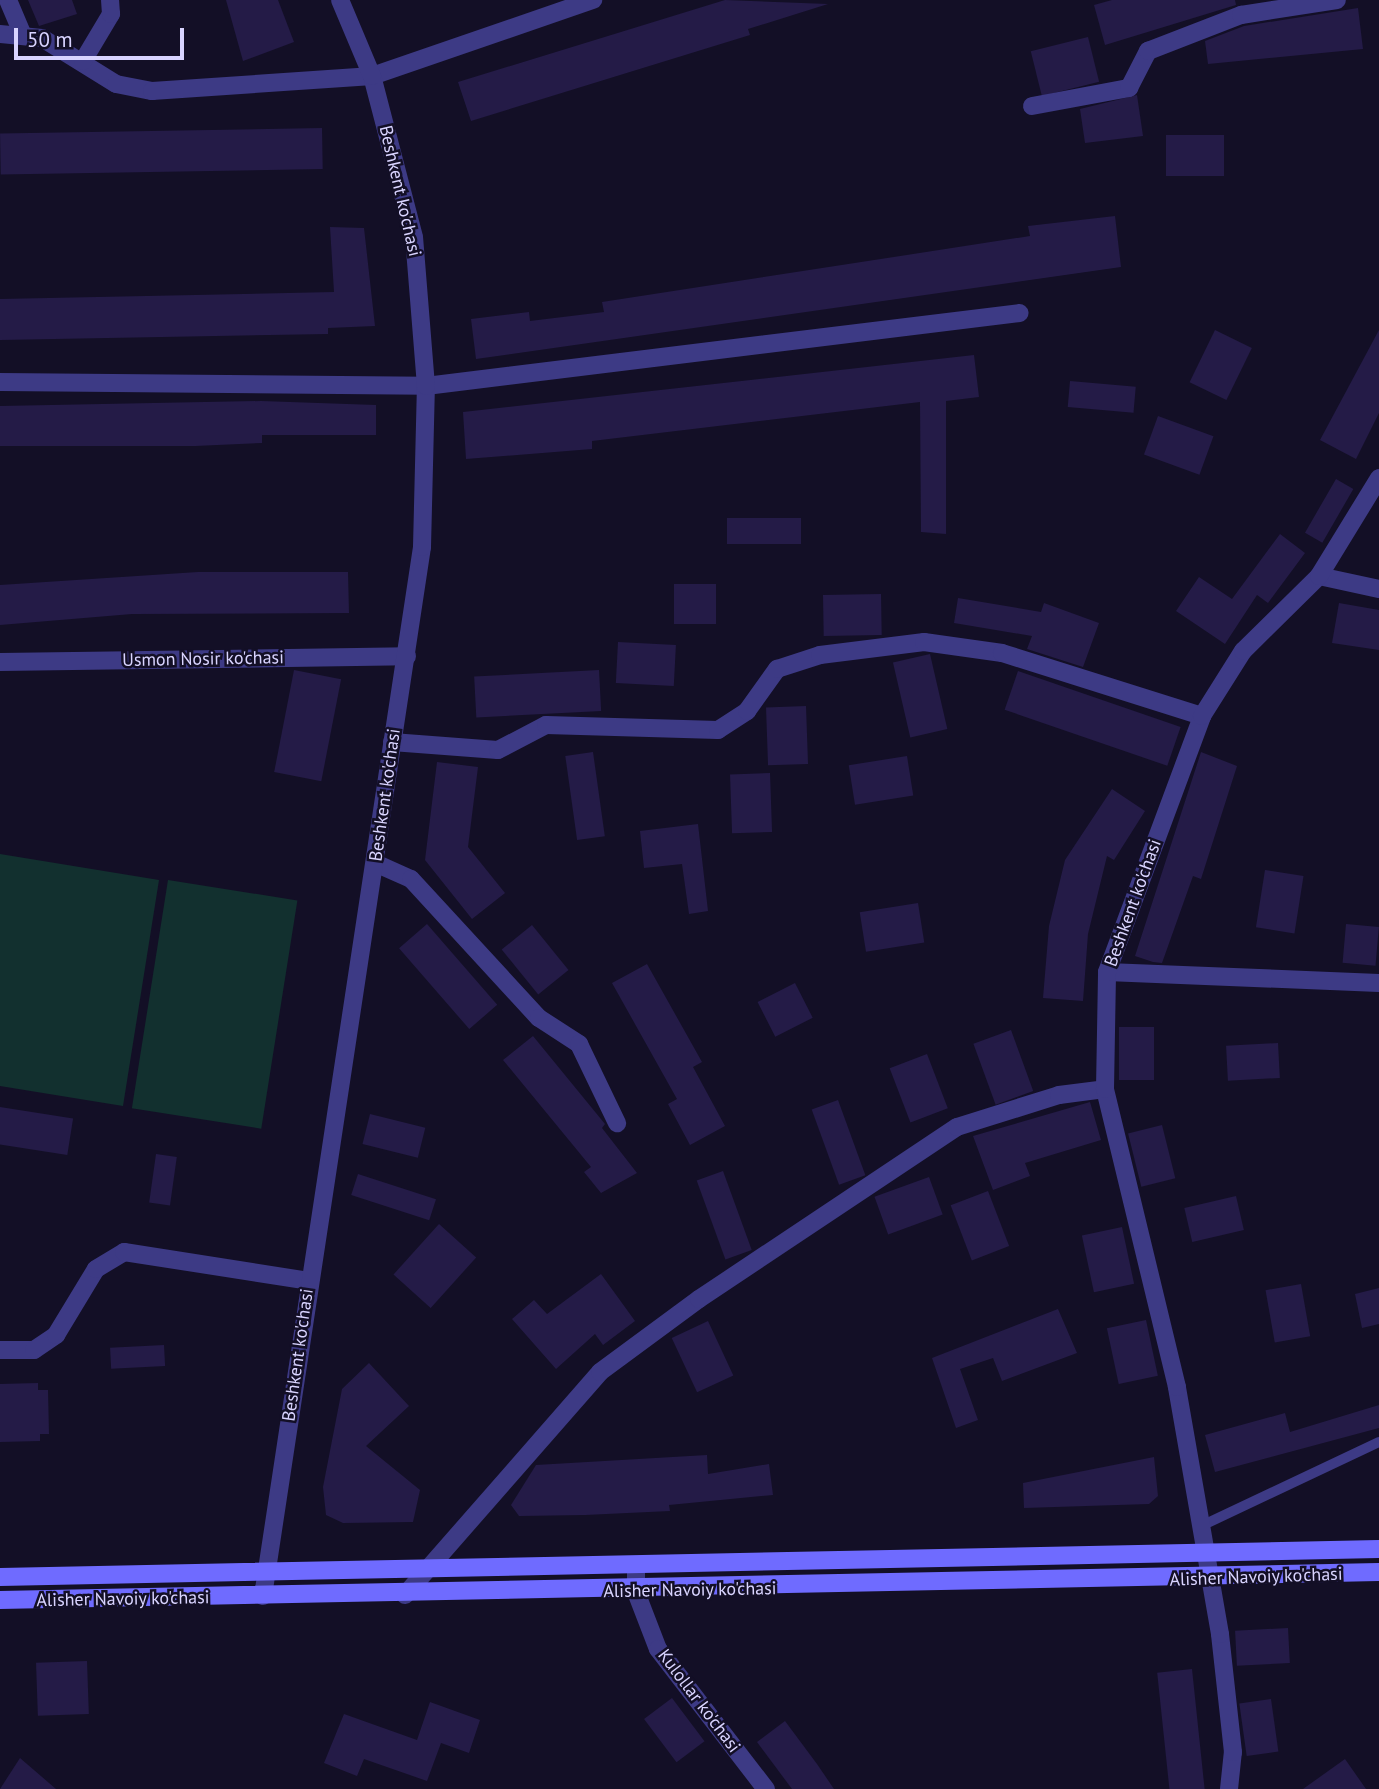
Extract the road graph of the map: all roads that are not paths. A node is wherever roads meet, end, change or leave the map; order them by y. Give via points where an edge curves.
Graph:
1 (8, 0) edge
2 (110, 0) edge
3 (340, 0) edge
4 (593, 0) edge
5 (1337, 0) edge
6 (0, 34) edge
7 (23, 36) junction
8 (83, 61) junction
9 (372, 76) junction
10 (1032, 106) dead end
11 (1020, 313) dead end
12 (0, 382) edge
13 (426, 386) junction
14 (1379, 478) edge
15 (1319, 576) junction
16 (1379, 589) edge
17 (407, 656) junction
18 (0, 662) edge
19 (1202, 716) junction
20 (392, 743) junction
21 (374, 863) junction
22 (1107, 972) junction
23 (1379, 983) edge
24 (1105, 1089) junction
25 (617, 1124) dead end
26 (309, 1281) junction
27 (0, 1350) edge
28 (1379, 1442) edge
29 (1199, 1527) junction
30 (1379, 1549) edge
31 (1203, 1556) junction
32 (636, 1567) junction
33 (424, 1570) junction
34 (1379, 1572) edge
35 (266, 1573) junction
36 (0, 1577) edge
37 (1208, 1579) junction
38 (636, 1592) junction
39 (405, 1595) junction
40 (263, 1596) junction
41 (0, 1600) edge
42 (766, 1789) edge
43 (1229, 1789) edge

1 - 7 street
2 - 8 street via 111,14
3 - 9 street, Beshkent ko'chasi
4 - 9 street
5 - 10 street via 1241,15 1148,51 1129,88
6 - 7 street
7 - 8 street via 42,38
8 - 9 street via 116,84 152,91
9 - 13 street, Beshkent ko'chasi via 414,237
11 - 13 street
12 - 13 street
13 - 17 street, Beshkent ko'chasi via 422,547
14 - 15 street, Beshkent ko'chasi
15 - 16 street
15 - 19 street, Beshkent ko'chasi via 1243,651
17 - 18 street, Usmon Nosir ko'chasi
17 - 20 street, Beshkent ko'chasi
19 - 20 street via 1002,653 924,642 820,654 777,669 747,711 719,730 545,725 498,750
19 - 22 street, Beshkent ko'chasi
20 - 21 street, Beshkent ko'chasi
21 - 25 street via 411,879 540,1018 579,1044
21 - 26 street, Beshkent ko'chasi
22 - 23 street
22 - 24 street, Beshkent ko'chasi
24 - 29 street, Beshkent ko'chasi via 1177,1387
24 - 33 street via 1059,1095 957,1127 699,1299 600,1372
26 - 27 street via 124,1252 96,1269 56,1335 34,1350
26 - 35 street, Beshkent ko'chasi
28 - 29 lane
29 - 31 street, Beshkent ko'chasi
30 - 31 main road, Alisher Navoiy ko'chasi
31 - 32 main road, Alisher Navoiy ko'chasi
31 - 37 street, Beshkent ko'chasi
32 - 33 main road, Alisher Navoiy ko'chasi
32 - 38 street, Kulollar ko'chasi
33 - 35 main road, Alisher Navoiy ko'chasi
33 - 39 street
34 - 37 main road, Alisher Navoiy ko'chasi
35 - 36 main road, Alisher Navoiy ko'chasi
35 - 40 street, Beshkent ko'chasi
37 - 38 main road, Alisher Navoiy ko'chasi
37 - 43 street via 1233,1752
38 - 39 main road, Alisher Navoiy ko'chasi
38 - 42 street, Kulollar ko'chasi via 658,1649
39 - 40 main road, Alisher Navoiy ko'chasi
40 - 41 main road, Alisher Navoiy ko'chasi

